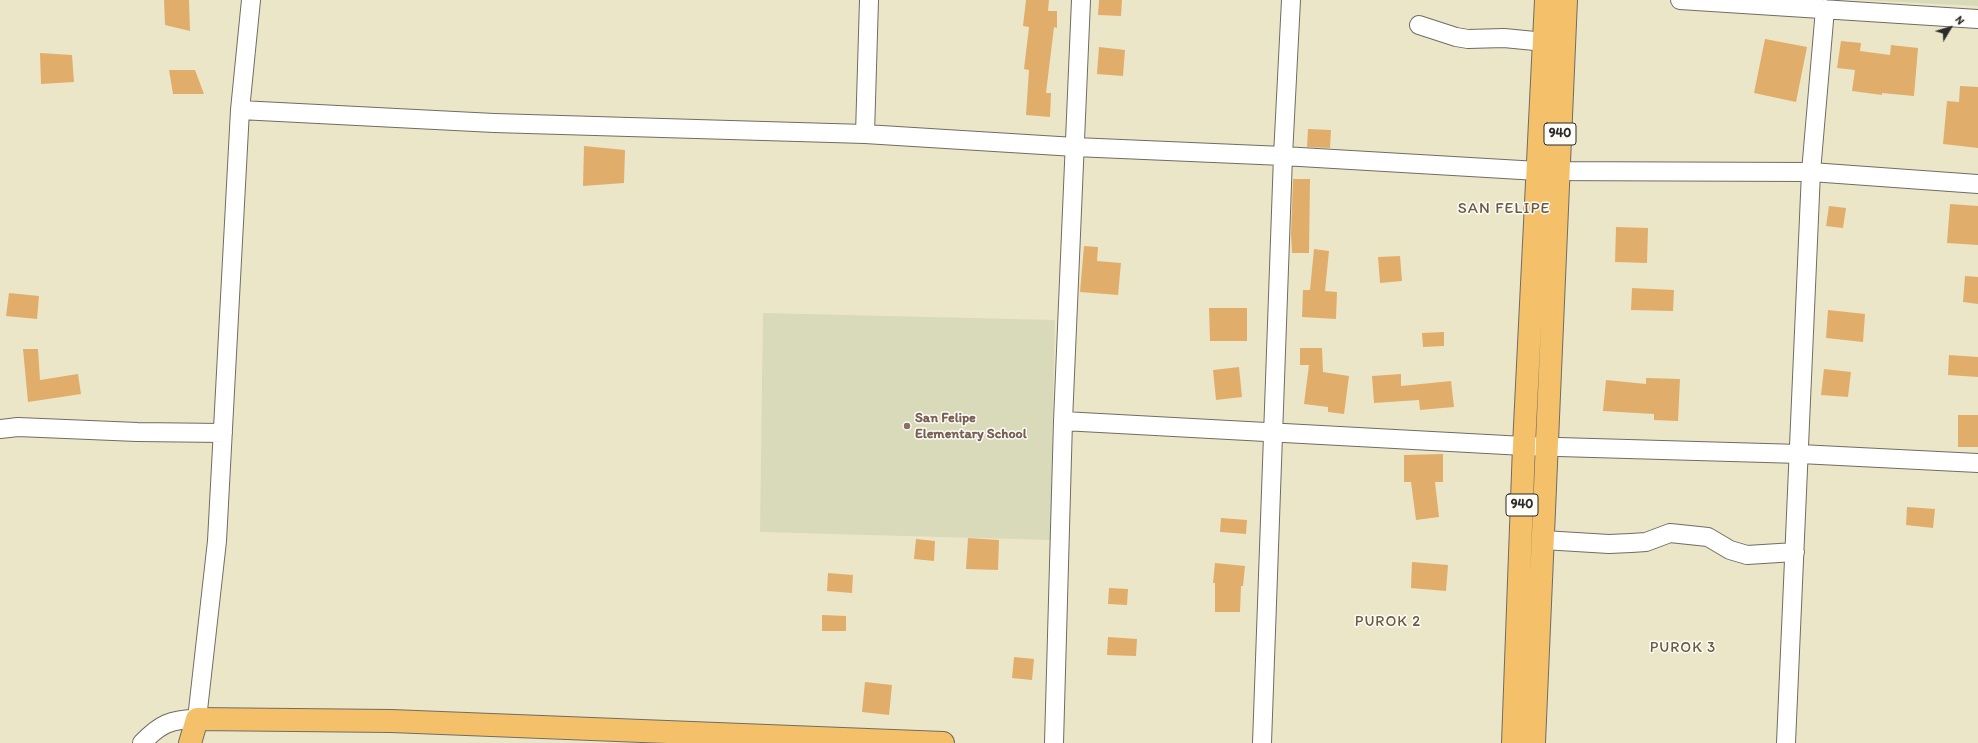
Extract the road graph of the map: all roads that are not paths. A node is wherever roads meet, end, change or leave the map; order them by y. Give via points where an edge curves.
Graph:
1 (251, 0) edge
2 (869, 0) edge
3 (1081, 0) edge
4 (1291, 0) edge
5 (1546, 0) edge
6 (1566, 0) edge
7 (1680, 0) edge
8 (1825, 9) junction
9 (1978, 19) edge
10 (1420, 25) dead end
11 (1544, 42) junction
12 (240, 110) junction
13 (865, 134) junction
14 (1075, 147) junction
15 (1283, 156) junction
16 (1548, 171) junction
17 (1811, 172) junction
18 (1978, 184) edge
19 (1063, 421) junction
20 (0, 428) edge
21 (1273, 432) junction
22 (223, 433) junction
23 (1524, 446) junction
24 (1546, 446) junction
25 (1800, 454) junction
26 (1978, 463) edge
27 (1543, 540) junction
28 (1795, 552) junction
29 (196, 719) junction
30 (142, 743) edge
31 (190, 743) edge
32 (943, 743) edge
33 (1054, 743) edge
34 (1262, 743) edge
35 (1513, 743) edge
36 (1534, 743) edge
37 (1786, 743) edge

1 - 12 street
2 - 13 street
3 - 14 street
4 - 15 street
5 - 11 main road, 940
6 - 16 main road, 940
7 - 8 street
8 - 9 street
8 - 17 street
10 - 11 street via 1468,39 1504,38
11 - 16 main road, 940
12 - 13 street via 502,123
12 - 22 street
13 - 14 street
14 - 15 street
14 - 19 street
15 - 16 street
15 - 21 street
16 - 17 street
16 - 23 main road, 940
16 - 24 main road, 940
17 - 18 street
17 - 25 street
19 - 21 street
19 - 33 street
20 - 22 street
21 - 23 street
21 - 34 street
22 - 29 street via 217,541
23 - 24 street
23 - 35 main road, 940
24 - 25 street
24 - 27 main road, 940
25 - 26 street
25 - 28 street
27 - 28 street via 1631,543 1646,542 1670,533 1708,537 1730,550 1747,555
27 - 36 main road, 940
28 - 37 street
29 - 30 street via 169,722
29 - 31 main road
29 - 32 main road via 391,721

